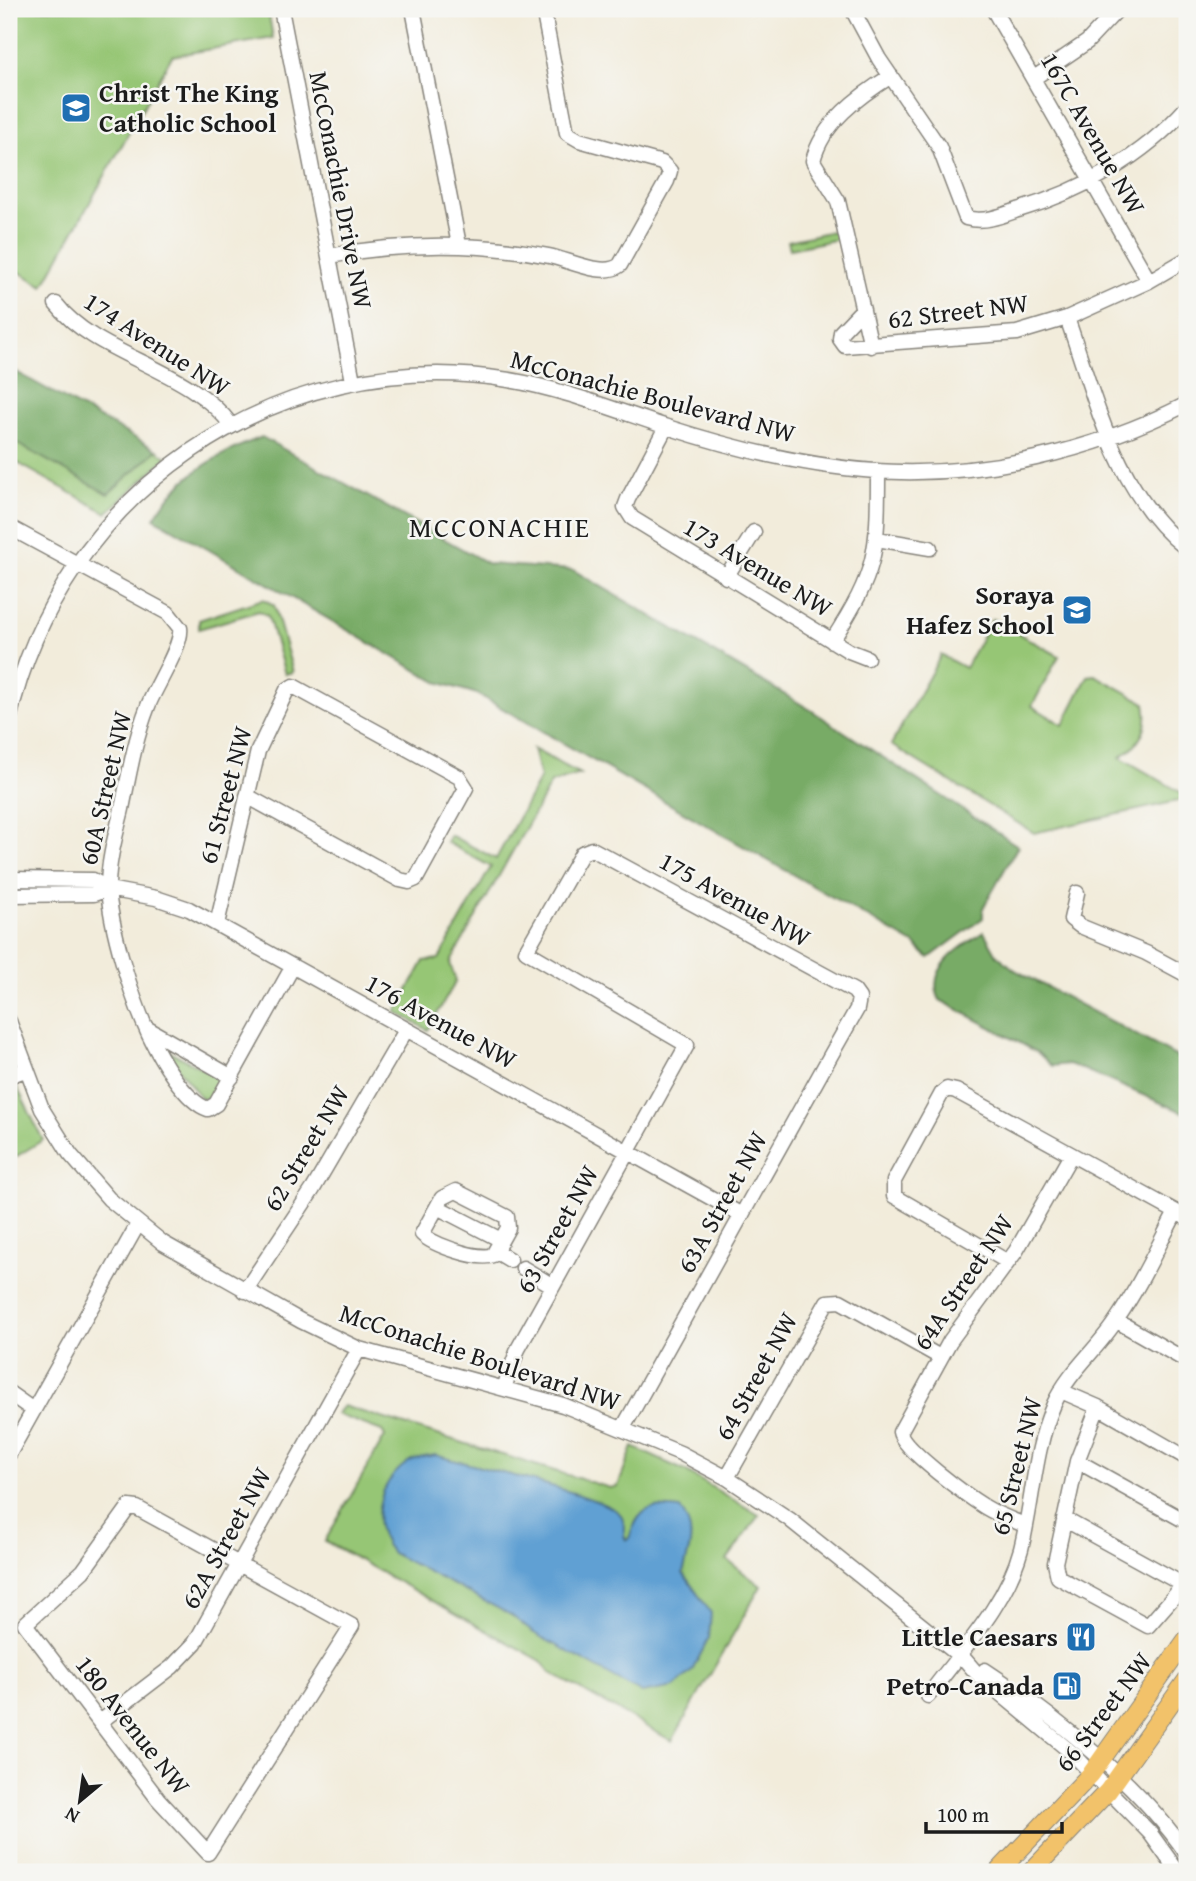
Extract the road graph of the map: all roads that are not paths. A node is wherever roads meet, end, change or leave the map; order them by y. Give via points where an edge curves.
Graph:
1 (281, 9) edge
2 (414, 9) edge
3 (543, 9) edge
4 (852, 9) edge
5 (993, 9) edge
6 (1118, 9) edge
7 (891, 76) junction
8 (1034, 78) junction
9 (1187, 107) edge
10 (1091, 180) junction
11 (459, 245) junction
12 (330, 257) junction
13 (1187, 259) edge
14 (1149, 281) junction
15 (56, 304) dead end
16 (863, 309) junction
17 (1067, 318) junction
18 (871, 346) junction
19 (353, 381) junction
20 (1187, 404) edge
21 (232, 426) junction
22 (666, 427) junction
23 (1109, 438) junction
24 (878, 471) junction
25 (9, 527) edge
26 (754, 533) dead end
27 (877, 539) junction
28 (930, 548) dead end
29 (1187, 548) edge
30 (76, 564) junction
31 (726, 577) junction
32 (832, 641) junction
33 (867, 658) dead end
34 (15, 673) edge
35 (9, 720) edge
36 (247, 796) junction
37 (9, 879) edge
38 (108, 888) junction
39 (1077, 893) dead end
40 (9, 895) edge
41 (555, 900) joint
42 (218, 924) junction
43 (293, 966) junction
44 (1187, 975) edge
45 (859, 998) joint
46 (9, 1021) edge
47 (145, 1027) junction
48 (406, 1030) junction
49 (25, 1070) junction
50 (9, 1076) edge
51 (232, 1077) junction
52 (628, 1152) junction
53 (1071, 1155) junction
54 (437, 1207) junction
55 (742, 1215) junction
56 (1182, 1215) edge
57 (138, 1224) junction
58 (498, 1246) junction
59 (510, 1260) dead end
60 (1008, 1262) junction
61 (523, 1268) dead end
62 (553, 1286) junction
63 (245, 1291) junction
64 (1117, 1321) junction
65 (359, 1349) junction
66 (940, 1357) junction
67 (1187, 1361) edge
68 (504, 1388) junction
69 (1061, 1391) junction
70 (9, 1393) edge
71 (1098, 1407) junction
72 (33, 1410) junction
73 (623, 1428) junction
74 (9, 1454) edge
75 (1187, 1458) edge
76 (1077, 1461) junction
77 (727, 1478) junction
78 (1064, 1519) junction
79 (1187, 1522) edge
80 (1026, 1525) junction
81 (240, 1565) junction
82 (1184, 1579) edge
83 (1187, 1639) edge
84 (1187, 1651) edge
85 (962, 1658) junction
86 (1187, 1680) edge
87 (928, 1696) dead end
88 (100, 1723) junction
89 (1105, 1776) junction
90 (1187, 1854) edge
91 (998, 1872) edge
92 (1017, 1872) edge
93 (1031, 1872) edge
94 (1178, 1872) edge

1 - 12 street, McConachie Drive NW
2 - 11 street
3 - 11 street via 567,133 662,163 670,171 669,177 627,256 613,271 537,254
4 - 7 street
5 - 8 street, 167C Avenue NW
6 - 8 street via 1080,47
7 - 10 street via 939,147 966,218 991,218 1035,205
7 - 16 street via 838,118 813,161 838,201
8 - 10 street, 167C Avenue NW
9 - 10 street via 1150,142
10 - 14 street, 167C Avenue NW
11 - 12 street via 395,247
12 - 19 street, McConachie Drive NW
13 - 14 street, 62 Street NW
14 - 17 street, 62 Street NW
15 - 21 street, 174 Avenue NW via 76,324 209,401
16 - 18 street
16 - 18 street, 62 Street NW via 840,339 845,346
17 - 18 street, 62 Street NW via 1017,334
17 - 23 street
19 - 21 street, McConachie Boulevard NW
19 - 22 street, McConachie Boulevard NW via 450,375 512,380
20 - 23 street, McConachie Boulevard NW
21 - 30 street, McConachie Boulevard NW via 149,482
22 - 24 street, McConachie Boulevard NW via 773,458
22 - 31 street, 173 Avenue NW via 628,499 627,513
23 - 24 street, McConachie Boulevard NW via 995,465
23 - 29 street via 1143,503
24 - 27 street
25 - 30 street
26 - 31 street
27 - 28 street
27 - 32 street via 868,581
30 - 34 street, McConachie Boulevard NW
30 - 38 street, 60A Street NW via 168,614 181,634 138,732
31 - 32 street, 173 Avenue NW
32 - 33 street, 173 Avenue NW
34 - 35 street, McConachie Boulevard NW
36 - 36 street, 61 Street NW via 264,734 292,686 459,776 466,788 416,878 409,882
36 - 42 street, 61 Street NW
37 - 38 street, 176 Avenue NW via 93,880
38 - 40 street, 176 Avenue NW via 94,894
38 - 42 street, 176 Avenue NW via 170,902
38 - 47 street, 60A Street NW via 114,925
39 - 44 street via 1070,913 1080,926
41 - 45 street, 175 Avenue NW via 586,850 598,852
41 - 52 street, 63 Street NW via 526,951 687,1045
42 - 43 street, 176 Avenue NW
43 - 48 street, 176 Avenue NW
43 - 51 street
45 - 55 street, 63A Street NW
46 - 49 street, McConachie Boulevard NW
47 - 51 street
47 - 51 street, 60A Street NW via 177,1081 200,1107 216,1104
48 - 52 street, 176 Avenue NW
48 - 63 street, 62 Street NW via 313,1189
49 - 50 street
49 - 57 street, McConachie Boulevard NW via 69,1154
52 - 55 street, 176 Avenue NW
52 - 62 street, 63 Street NW
53 - 56 street
53 - 60 street, 64A Street NW
53 - 60 street via 956,1091 942,1093 894,1181 894,1196
54 - 58 street
54 - 58 street via 442,1198 456,1191 507,1217 508,1227
54 - 58 street via 422,1234 426,1238 483,1258
55 - 73 street, 63A Street NW
56 - 64 street, 65 Street NW
57 - 63 street, McConachie Boulevard NW
57 - 72 street
58 - 59 street
60 - 66 street, 64A Street NW
61 - 62 street
62 - 68 street, 63 Street NW via 517,1349
63 - 65 street, McConachie Boulevard NW
64 - 67 street
64 - 69 street, 65 Street NW
65 - 68 street, McConachie Boulevard NW
65 - 81 street, 62A Street NW
66 - 77 street, 64 Street NW via 831,1300 823,1306
66 - 80 street, 64A Street NW via 901,1428 901,1437 973,1499
68 - 73 street, McConachie Boulevard NW
69 - 71 street
69 - 80 street, 65 Street NW via 1047,1423
70 - 72 street
71 - 75 street
71 - 76 street
72 - 74 street
73 - 77 street, McConachie Boulevard NW
76 - 78 street
76 - 79 street
77 - 85 street, McConachie Boulevard NW via 789,1519
78 - 82 street
78 - 82 street via 1055,1563 1058,1577 1148,1626
80 - 85 street, 65 Street NW via 1011,1577
81 - 88 street, 62A Street NW via 187,1652
81 - 88 street, 180 Avenue NW via 130,1507 83,1571 25,1623
81 - 88 street, 180 Avenue NW via 352,1626 208,1853 158,1799
83 - 89 main road, 66 Street NW
84 - 89 main road via 1173,1685
85 - 87 street, 65 Street NW
85 - 89 street, McConachie Boulevard NW
86 - 89 main road, 66 Street NW
89 - 90 street via 1164,1824
89 - 91 main road, 66 Street NW
89 - 92 main road
89 - 93 main road, 66 Street NW
89 - 94 street

